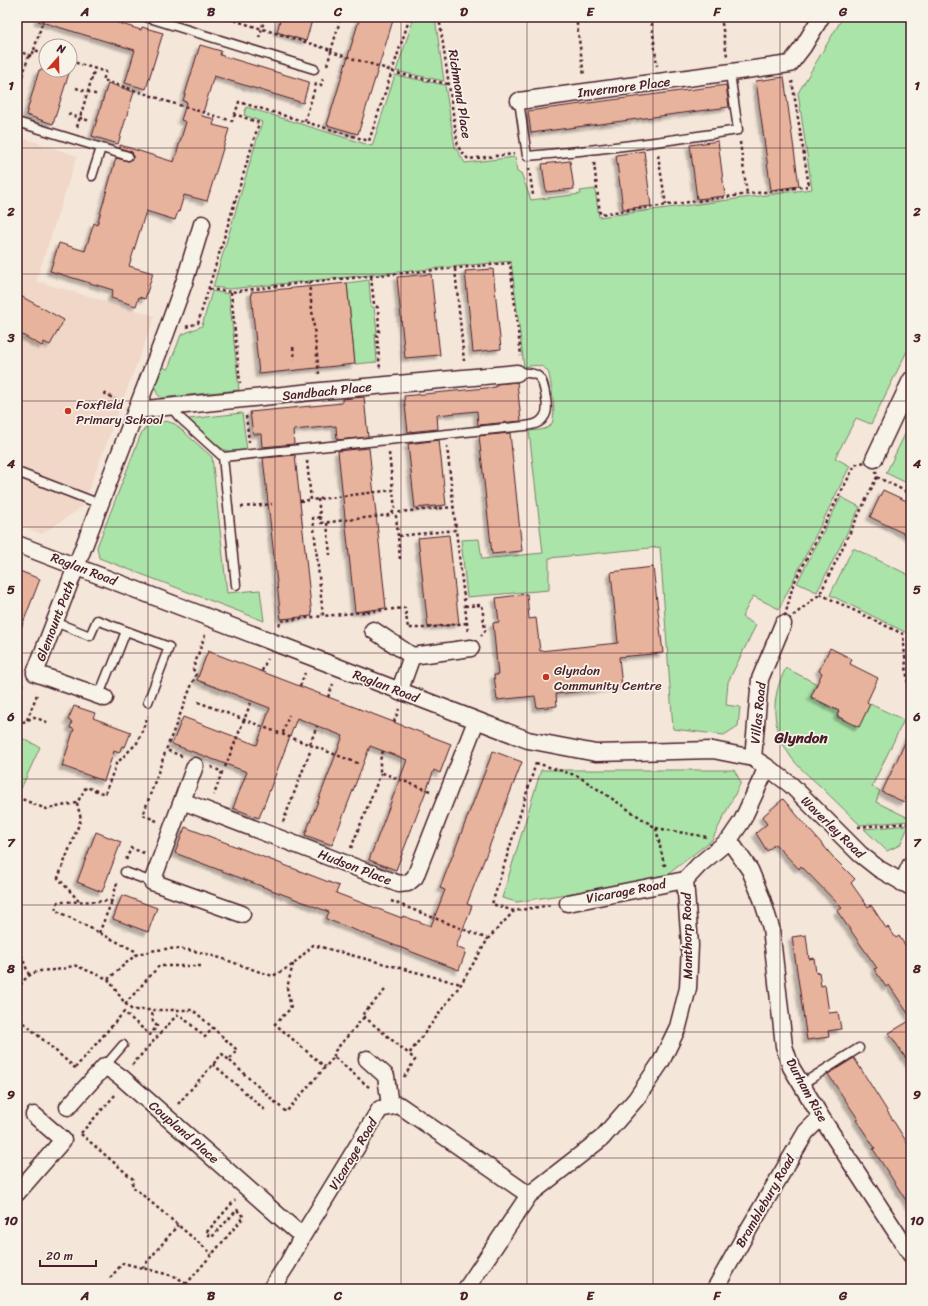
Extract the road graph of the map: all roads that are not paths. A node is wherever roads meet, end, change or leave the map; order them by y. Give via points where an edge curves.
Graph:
1 (146, 17) edge
2 (821, 17) edge
3 (314, 69) dead end
4 (730, 73) junction
5 (519, 101) joint
6 (17, 122) edge
7 (100, 148) junction
8 (128, 156) dead end
9 (92, 176) dead end
10 (202, 224) dead end
11 (520, 373) joint
12 (911, 380) edge
13 (130, 407) junction
14 (171, 407) junction
15 (223, 457) junction
16 (874, 458) road end
17 (17, 472) edge
18 (100, 504) junction
19 (17, 544) edge
20 (76, 567) junction
21 (236, 585) dead end
22 (55, 622) junction
23 (783, 624) road end
24 (373, 630) dead end
25 (126, 631) junction
26 (471, 648) road end
27 (412, 656) junction
28 (399, 692) junction
29 (102, 697) joint
30 (148, 700) road end
31 (476, 721) junction
32 (753, 758) junction
33 (197, 763) road end
34 (767, 767) junction
35 (182, 801) junction
36 (729, 840) junction
37 (911, 864) edge
38 (125, 872) dead end
39 (686, 880) junction
40 (152, 882) junction
41 (907, 885) edge
42 (568, 903) road end
43 (242, 914) dead end
44 (123, 1045) dead end
45 (859, 1048) dead end
46 (367, 1059) dead end
47 (105, 1066) junction
48 (802, 1084) junction
49 (389, 1096) junction
50 (68, 1107) dead end
51 (34, 1115) dead end
52 (821, 1117) junction
53 (17, 1193) edge
54 (529, 1196) junction
55 (303, 1235) junction
56 (911, 1255) edge
57 (271, 1289) edge
58 (466, 1289) edge
59 (715, 1289) edge

1 - 3 lane
2 - 4 street, Invermore Place via 790,64
4 - 5 street, Invermore Place
4 - 5 lane via 738,130 657,142 527,156
6 - 7 lane
7 - 8 lane
7 - 9 lane
10 - 13 street via 185,280
11 - 14 street, Sandbach Place
11 - 15 lane via 539,376 544,384 547,408 544,417 537,424
12 - 16 street
13 - 14 street, Sandbach Place
13 - 18 street
14 - 15 lane
15 - 21 lane
17 - 18 lane
18 - 20 street
19 - 20 street, Raglan Road
20 - 22 street, Glemount Path
20 - 28 street, Raglan Road
22 - 25 lane via 90,636 97,620
22 - 29 street, Glemount Path via 35,673
23 - 32 street, Villas Road via 760,679
24 - 27 street
25 - 29 lane via 110,669
25 - 30 lane via 169,647
26 - 27 street
27 - 28 street
28 - 31 street, Raglan Road
31 - 32 street, Raglan Road via 528,740 596,752 713,750
31 - 35 street, Hudson Place via 415,877 408,883 399,884
32 - 34 street, Raglan Road
33 - 35 street
34 - 36 street via 742,821
34 - 41 street, Waverley Road via 791,785 860,854 878,869
35 - 40 street
36 - 39 street via 699,865
36 - 48 street, Durham Rise via 750,870 771,928 784,1046 791,1067
37 - 41 street
38 - 40 lane
39 - 42 street, Vicarage Road
39 - 54 street, Manthorp Road via 690,945 688,988 678,1027 661,1062 636,1099 602,1138
40 - 43 street
44 - 47 lane
45 - 48 lane
46 - 49 street via 386,1076
47 - 50 street
47 - 55 street, Coupland Place
48 - 52 street, Durham Rise
49 - 54 street
49 - 55 street, Vicarage Road
51 - 53 street via 62,1140
52 - 56 street, Durham Rise
52 - 59 street, Bramblebury Road via 806,1132
54 - 58 street, Manthorp Road
55 - 57 street, Vicarage Road

